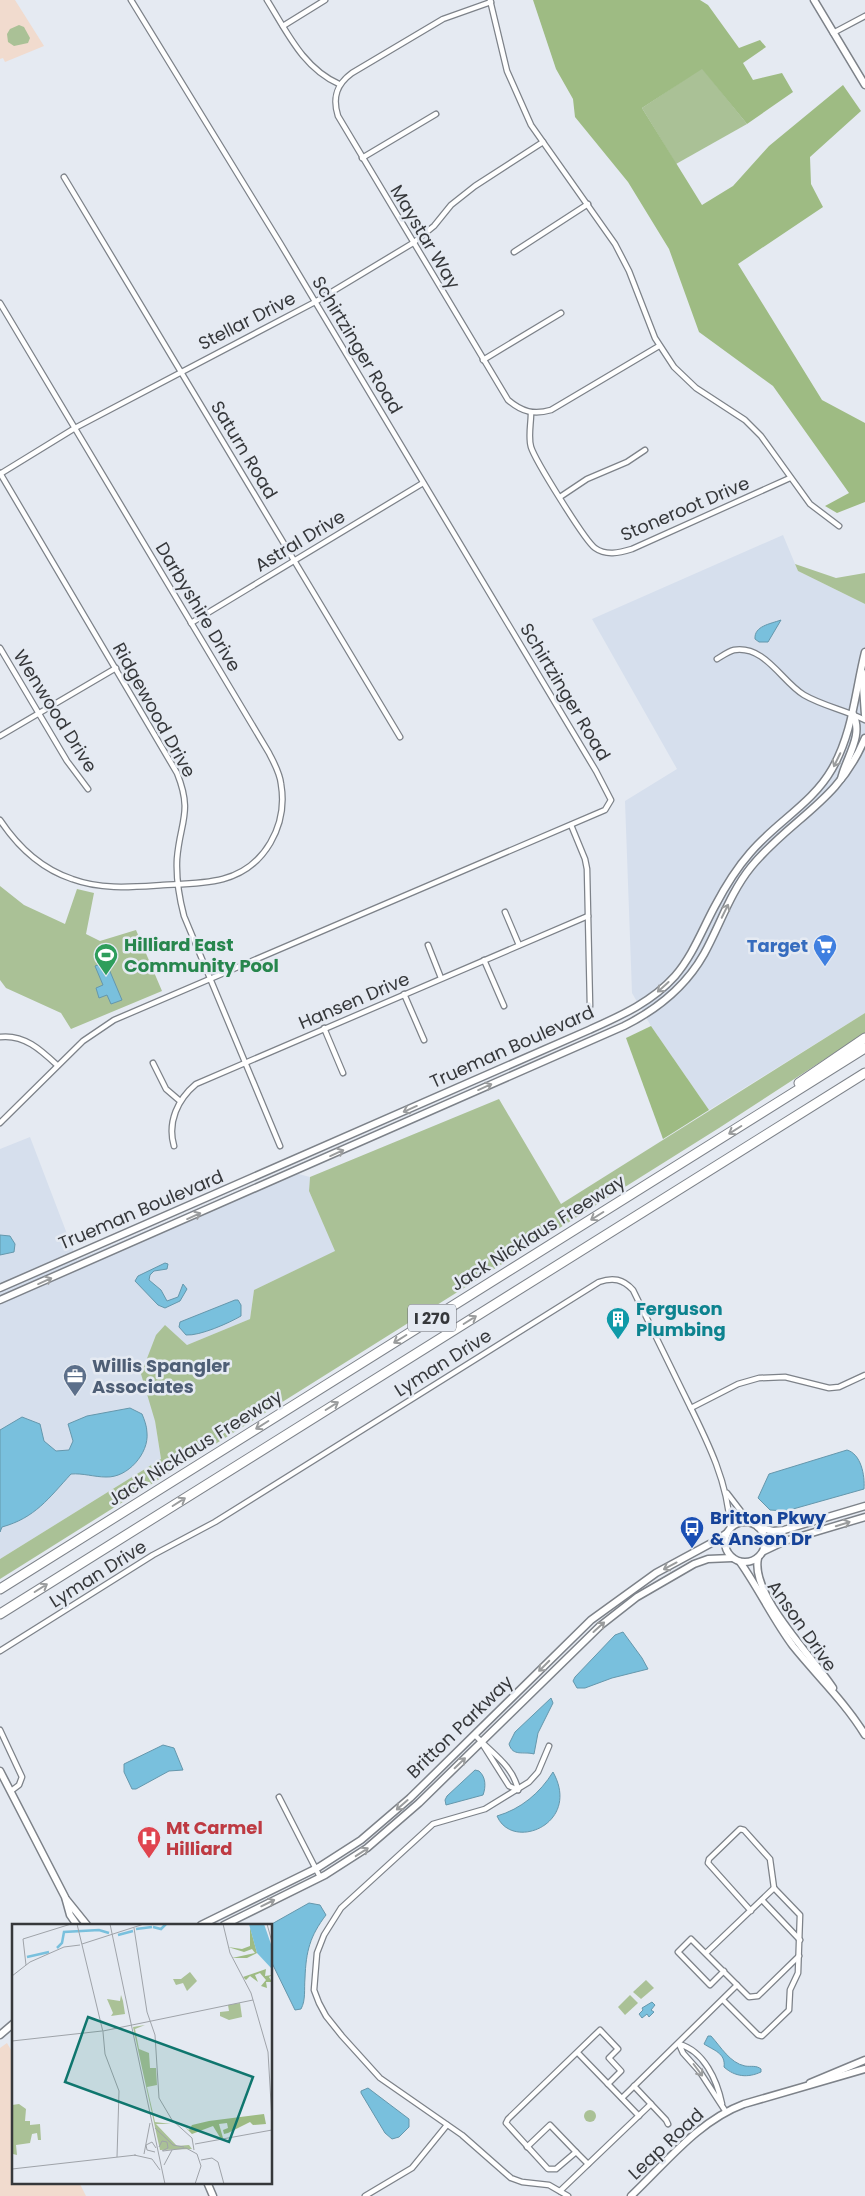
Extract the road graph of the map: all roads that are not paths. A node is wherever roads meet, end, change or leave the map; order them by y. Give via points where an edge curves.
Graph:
1 (131, 0) edge
2 (267, 0) edge
3 (325, 0) edge
4 (814, 0) edge
5 (490, 1) edge
6 (865, 16) edge
7 (283, 26) junction
8 (833, 33) junction
9 (339, 84) junction
10 (865, 85) edge
11 (436, 114) dead end
12 (544, 142) junction
13 (362, 158) junction
14 (64, 177) dead end
15 (588, 204) junction
16 (413, 243) junction
17 (514, 252) dead end
18 (315, 302) junction
19 (0, 303) edge
20 (561, 313) dead end
21 (659, 346) junction
22 (484, 360) junction
23 (181, 372) junction
24 (531, 413) junction
25 (75, 428) junction
26 (645, 450) dead end
27 (0, 473) edge
28 (790, 478) junction
29 (423, 483) junction
30 (560, 497) junction
31 (839, 526) dead end
32 (294, 561) junction
33 (191, 623) junction
34 (0, 648) edge
35 (865, 652) edge
36 (717, 659) dead end
37 (861, 666) junction
38 (116, 668) junction
39 (39, 713) junction
40 (853, 714) junction
41 (865, 715) edge
42 (865, 720) edge
43 (0, 736) edge
44 (400, 737) dead end
45 (865, 738) edge
46 (840, 783) junction
47 (88, 789) dead end
48 (0, 820) edge
49 (571, 825) junction
50 (177, 884) junction
51 (505, 912) dead end
52 (588, 916) junction
53 (428, 945) dead end
54 (520, 945) junction
55 (484, 960) junction
56 (441, 978) junction
57 (210, 979) junction
58 (404, 994) junction
59 (504, 1006) dead end
60 (590, 1006) dead end
61 (324, 1028) junction
62 (0, 1037) edge
63 (865, 1038) edge
64 (424, 1040) dead end
65 (865, 1048) edge
66 (245, 1062) junction
67 (153, 1063) dead end
68 (57, 1065) junction
69 (344, 1073) dead end
70 (865, 1073) edge
71 (180, 1101) junction
72 (749, 1121) junction
73 (0, 1123) edge
74 (174, 1146) dead end
75 (280, 1146) dead end
76 (0, 1288) edge
77 (0, 1300) edge
78 (865, 1375) edge
79 (691, 1408) junction
80 (726, 1492) junction
81 (865, 1506) edge
82 (865, 1517) edge
83 (750, 1523) junction
84 (758, 1527) junction
85 (729, 1531) junction
86 (764, 1551) junction
87 (732, 1558) junction
88 (758, 1558) junction
89 (740, 1562) junction
90 (0, 1589) edge
91 (0, 1614) edge
92 (0, 1651) edge
93 (843, 1704) junction
94 (0, 1730) edge
95 (475, 1735) junction
96 (865, 1735) edge
97 (481, 1742) junction
98 (549, 1746) dead end
99 (0, 1771) edge
100 (518, 1790) junction
101 (11, 1791) junction
102 (279, 1796) dead end
103 (316, 1869) junction
104 (320, 1877) junction
105 (774, 1888) junction
106 (65, 1897) junction
107 (762, 1900) junction
108 (750, 1911) junction
109 (76, 1924) edge
110 (86, 1924) edge
111 (203, 1924) edge
112 (226, 1924) edge
113 (800, 1940) junction
114 (706, 1953) junction
115 (799, 1956) junction
116 (724, 1971) junction
117 (738, 1985) junction
118 (723, 2000) junction
119 (12, 2025) edge
120 (1, 2035) edge
121 (679, 2044) junction
122 (578, 2053) junction
123 (865, 2060) edge
124 (865, 2069) edge
125 (608, 2084) junction
126 (807, 2085) junction
127 (634, 2086) junction
128 (622, 2098) junction
129 (651, 2104) junction
130 (722, 2104) junction
131 (726, 2112) junction
132 (639, 2116) junction
133 (668, 2124) dead end
134 (447, 2125) junction
135 (527, 2147) junction
136 (576, 2152) junction
137 (588, 2164) junction
138 (208, 2184) edge
139 (560, 2191) junction
140 (213, 2196) edge
141 (365, 2196) edge
142 (568, 2196) edge
143 (631, 2196) edge

1 - 18 street, Schirtzinger Road
2 - 7 street
3 - 7 street
4 - 8 main road
5 - 9 street via 430,26
5 - 12 street via 507,71 523,110
6 - 8 street
7 - 9 street via 308,63
8 - 10 main road
9 - 13 street, Maystar Way via 335,101 338,116
11 - 13 street
12 - 15 street
12 - 16 street, Stellar Drive via 475,186
13 - 16 street, Maystar Way
14 - 23 street, Saturn Road
15 - 17 street
15 - 21 street via 629,271
16 - 18 street, Stellar Drive
16 - 22 street, Maystar Way
18 - 23 street, Stellar Drive
18 - 29 street, Schirtzinger Road
19 - 25 street, Darbyshire Drive
20 - 22 street
21 - 24 street via 559,406 542,413
21 - 28 street via 674,367 696,388 745,420 761,436
22 - 24 street, Maystar Way via 508,400
23 - 25 street, Stellar Drive
23 - 32 street, Saturn Road
24 - 30 street, Stoneroot Drive via 531,448
25 - 27 street, Stellar Drive
25 - 33 street, Darbyshire Drive
26 - 30 street
27 - 38 street, Ridgewood Drive
28 - 30 street, Stoneroot Drive via 632,549 614,553 604,552 588,542
28 - 31 street via 810,504
29 - 32 street, Astral Drive
29 - 49 street, Schirtzinger Road via 609,795 611,800 607,808
32 - 33 street, Astral Drive
32 - 44 street, Saturn Road
33 - 50 street, Darbyshire Drive via 269,753 278,773 283,805 274,837 254,863 224,878
34 - 39 street, Wenwood Drive
35 - 37 main road, Trueman Boulevard
36 - 40 street via 736,650 756,654 804,695
37 - 40 main road, Trueman Boulevard
37 - 41 main road
38 - 39 street
38 - 50 street, Ridgewood Drive via 171,761 185,794
39 - 43 street
39 - 47 street, Wenwood Drive
40 - 42 street
40 - 46 main road via 857,722 856,737
40 -> 76 main road, Trueman Boulevard via 843,746 820,788 752,851 732,876 694,950 675,976 648,1000 589,1030
45 - 46 main road, Trueman Boulevard
77 -> 46 main road, Trueman Boulevard via 644,1016 683,983 694,969 733,895 754,864
48 - 50 street, Darbyshire Drive via 24,851 47,868 70,879 95,886 131,888
49 - 52 street via 585,859
49 - 57 street, Schirtzinger Road
50 - 57 street, Ridgewood Drive via 184,916
51 - 54 street
52 - 54 street, Hansen Drive
52 - 60 street
53 - 56 street
54 - 55 street, Hansen Drive
55 - 56 street, Hansen Drive
55 - 59 street
56 - 58 street, Hansen Drive
57 - 66 street, Ridgewood Drive
57 - 68 street, Schirtzinger Road via 114,1020 83,1041
58 - 61 street, Hansen Drive
58 - 64 street
61 - 66 street, Hansen Drive
61 - 69 street
62 - 68 street via 18,1038 31,1044
63 - 72 highway via 821,1066
65 - 72 highway, Jack Nicklaus Freeway / I 270
66 - 71 street, Hansen Drive via 196,1084
66 - 75 street, Ridgewood Drive
67 - 71 street via 166,1090
68 - 73 street, Schirtzinger Road
91 -> 70 highway, Jack Nicklaus Freeway / I 270
71 - 74 street, Hansen Drive via 173,1120
72 -> 90 highway, Jack Nicklaus Freeway / I 270
78 - 79 street via 829,1388 785,1377 759,1378 738,1384
79 - 80 street
79 - 92 street, Lyman Drive via 633,1290 622,1281 608,1279 219,1520 153,1556
80 - 83 street
80 - 85 street
81 - 84 main road via 784,1530
86 -> 82 main road via 785,1541
83 - 84 main road
83 - 85 main road via 742,1522
84 - 86 main road via 765,1538
85 - 87 main road via 725,1546
85 -> 95 main road, Britton Parkway via 650,1577 591,1620
86 - 88 main road
87 - 89 main road
97 -> 87 main road, Britton Parkway via 600,1626 637,1597 694,1564 708,1559
88 - 89 main road
88 - 93 main road, Anson Drive via 758,1576 770,1601
89 - 93 main road, Anson Drive via 781,1630
93 - 96 main road, Anson Drive
94 - 101 street via 22,1777
95 - 97 street
95 -> 103 main road, Britton Parkway via 361,1840
97 - 100 street via 507,1767
97 - 100 street via 509,1786
104 -> 97 main road, Britton Parkway via 368,1848
98 - 100 street via 538,1772
99 - 101 main road
100 - 134 street via 485,1809 433,1824 341,1908 317,1953 314,1990 342,2036 380,2078
101 - 106 main road
102 - 103 street
103 - 104 street
103 - 111 main road, Britton Parkway
112 -> 104 main road, Britton Parkway
105 - 107 street
105 - 108 street via 770,1859 740,1829 708,1863
105 - 113 street via 800,1915
106 - 109 main road
106 - 110 main road
107 - 108 street
107 - 113 street
108 - 114 street
113 - 115 street
114 - 116 street
114 - 116 street via 691,1939 678,1952 710,1985
115 - 117 street via 758,1996 749,1997
115 - 118 street via 797,1978 789,1994 789,2010 762,2036
116 - 117 street
117 - 118 street
118 - 121 street
119 - 120 main road
121 - 127 street
121 -> 130 street via 683,2054
121 - 130 street via 689,2047 704,2061
122 - 125 street
122 - 125 street via 600,2030 618,2049 609,2058 621,2071
122 - 135 street via 508,2119 508,2127
123 - 126 main road, Leap Road
124 - 126 main road, Leap Road
125 - 128 street
126 - 131 main road, Leap Road
127 - 128 street
127 - 129 street
128 - 132 street
129 - 132 street
129 - 133 street
130 - 131 street
131 - 143 main road, Leap Road via 700,2129
132 - 137 street
134 - 139 street via 511,2178 549,2185
134 - 141 street via 412,2168
135 - 136 street via 552,2170
135 - 136 street via 550,2125
136 - 137 street
137 - 139 street
138 - 140 main road
139 - 142 street

